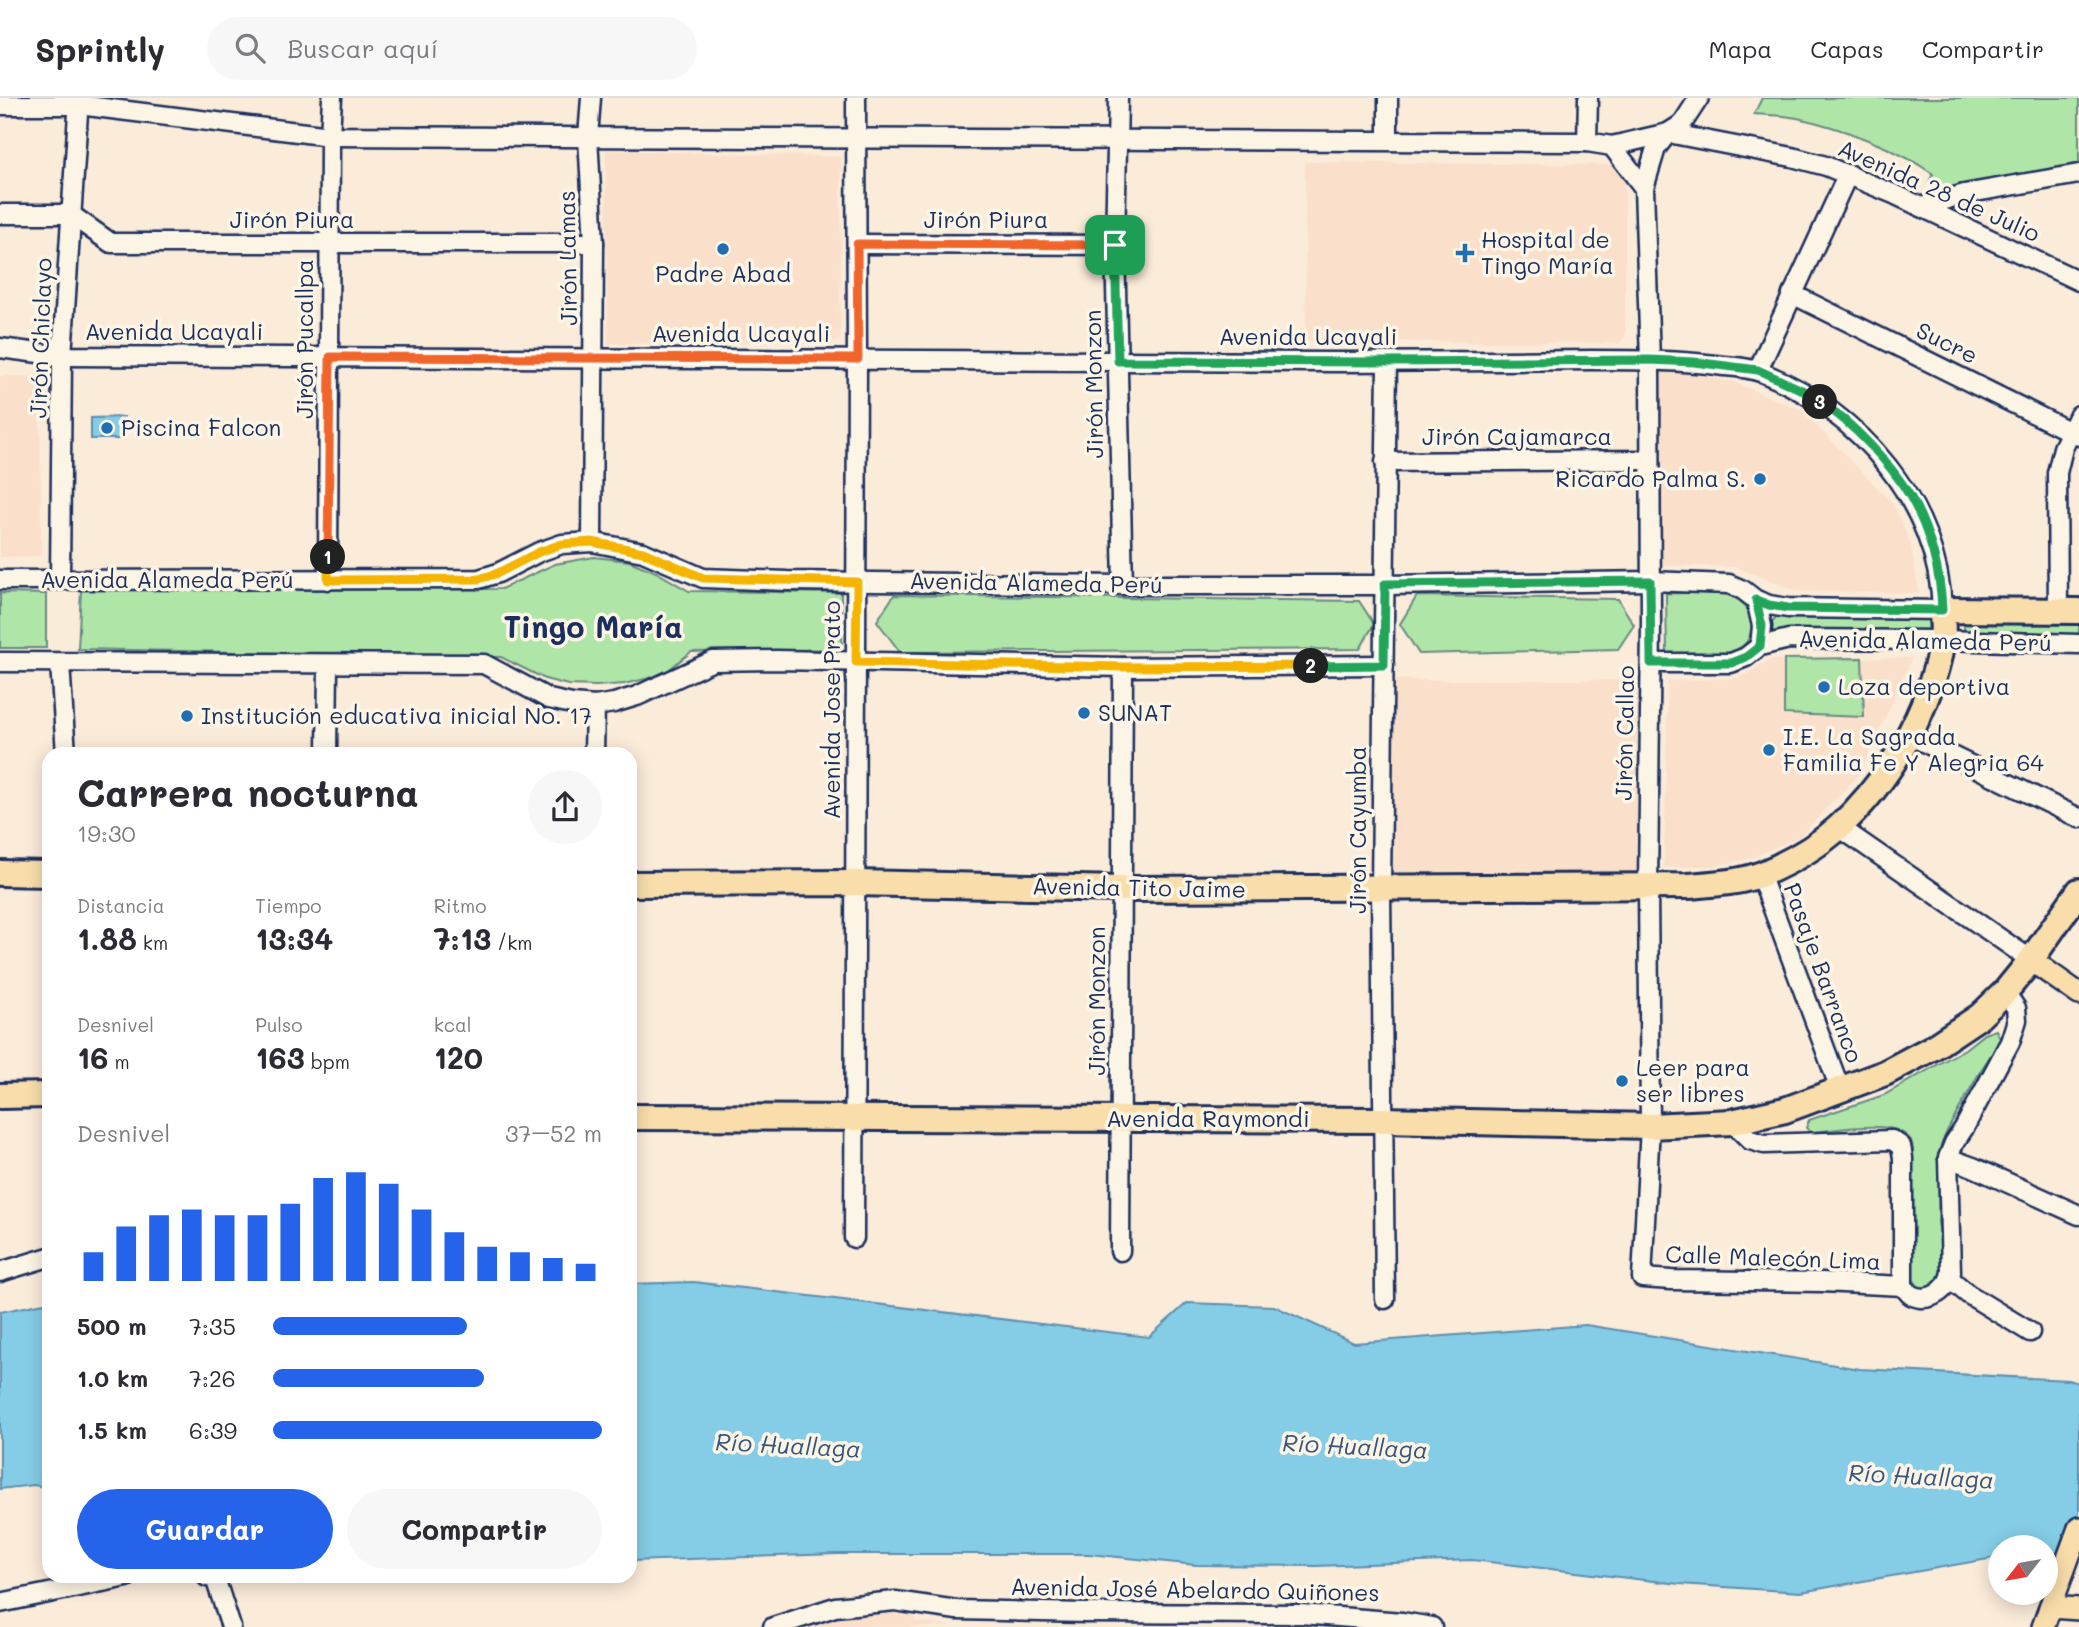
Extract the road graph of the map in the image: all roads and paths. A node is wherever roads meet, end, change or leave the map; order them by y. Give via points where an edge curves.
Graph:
1 (332, 98) edge
2 (591, 98) edge
3 (856, 98) edge
4 (1118, 98) edge
5 (1388, 98) edge
6 (1588, 98) edge
7 (1699, 98) edge
8 (79, 101) edge
9 (0, 105) edge
10 (1668, 133) junction
11 (330, 136) junction
12 (588, 137) junction
13 (856, 138) junction
14 (1116, 139) junction
15 (1388, 139) junction
16 (1587, 142) junction
17 (1612, 146) junction
18 (1848, 174) junction
19 (2079, 174) edge
20 (1644, 188) junction
21 (1922, 207) junction
22 (0, 214) edge
23 (70, 214) junction
24 (594, 243) junction
25 (857, 244) junction
26 (330, 245) junction
27 (1115, 245) junction
28 (2079, 281) edge
29 (1793, 294) junction
30 (0, 348) edge
31 (62, 356) junction
32 (330, 357) junction
33 (595, 358) junction
34 (858, 359) junction
35 (1650, 360) junction
36 (1118, 361) junction
37 (1387, 362) junction
38 (1758, 370) junction
39 (2076, 428) edge
40 (1649, 460) junction
41 (1385, 462) junction
42 (592, 542) junction
43 (0, 580) edge
44 (61, 580) junction
45 (328, 580) junction
46 (1650, 581) junction
47 (857, 582) junction
48 (1123, 584) junction
49 (1385, 584) junction
50 (1756, 600) junction
51 (1942, 610) junction
52 (2069, 611) edge
53 (1942, 640) junction
54 (2079, 643) edge
55 (1760, 646) junction
56 (0, 662) edge
57 (856, 662) junction
58 (60, 663) junction
59 (1651, 663) junction
60 (328, 664) junction
61 (1384, 665) junction
62 (1123, 667) junction
63 (595, 706) junction
64 (1909, 735) junction
65 (66, 747) edge
66 (327, 747) edge
67 (594, 747) edge
68 (2079, 818) edge
69 (1839, 827) junction
70 (0, 873) edge
71 (42, 874) edge
72 (1760, 874) junction
73 (855, 883) junction
74 (637, 884) edge
75 (1648, 886) junction
76 (1122, 889) junction
77 (1381, 889) junction
78 (2079, 891) edge
79 (2031, 960) junction
80 (2005, 992) junction
81 (2079, 994) edge
82 (1840, 1089) junction
83 (42, 1095) edge
84 (0, 1096) edge
85 (637, 1117) edge
86 (854, 1118) junction
87 (1121, 1119) junction
88 (1383, 1120) junction
89 (1732, 1122) junction
90 (1650, 1126) junction
91 (1948, 1158) junction
92 (2079, 1215) edge
93 (854, 1238) dead end
94 (1120, 1251) dead end
95 (42, 1259) edge
96 (0, 1272) edge
97 (1643, 1278) joint
98 (1950, 1279) junction
99 (1903, 1286) junction
100 (1385, 1299) dead end
101 (2031, 1332) dead end
102 (2079, 1528) edge
103 (99, 1583) edge
104 (213, 1583) edge
105 (0, 1604) edge
106 (2079, 1609) edge
107 (2046, 1617) edge
108 (231, 1627) edge
109 (773, 1627) edge
110 (1432, 1627) edge

1 - 11 street, Jirón Pucallpa
2 - 12 street, Jirón Lamas
3 - 13 street, Avenida Jose Prato
4 - 14 street, Jirón Monzon
5 - 15 street
6 - 16 street
7 - 10 street, Jirón Callao via 1682,124
8 - 9 street
8 - 11 street
8 - 23 street, Jirón Chiclayo
10 - 17 street, Avenida 28 de Julio
10 - 18 street, Avenida 28 de Julio via 1792,157
10 - 20 street, Jirón Callao via 1656,148
11 - 12 street
11 - 26 street, Jirón Pucallpa
12 - 13 street
12 - 24 street, Jirón Lamas
13 - 14 street
13 - 25 street, Avenida Jose Prato
14 - 15 street
14 - 27 street, Jirón Monzon
15 - 16 street
16 - 17 street
17 - 20 street
18 - 21 street, Avenida 28 de Julio
18 - 29 street
19 - 21 street via 1964,194
20 - 35 street, Jirón Callao
21 - 28 street, Avenida 28 de Julio
22 - 23 street
23 - 26 street, Jirón Piura via 111,243
23 - 31 street, Jirón Chiclayo
24 - 26 street, Jirón Piura
24 - 33 street, Jirón Lamas
25 - 27 street, Jirón Piura
25 - 34 street, Avenida Jose Prato
26 - 32 street, Jirón Pucallpa
27 - 36 street, Jirón Monzon
29 - 38 street
29 - 39 street, Sucre
30 - 31 street, Avenida Ucayali
31 - 32 street, Avenida Ucayali
31 - 44 street, Jirón Chiclayo
32 - 33 street, Avenida Ucayali
32 - 45 street, Jirón Pucallpa
33 - 34 street, Avenida Ucayali
33 - 42 street, Jirón Lamas
34 - 36 street, Avenida Ucayali
34 - 47 street, Avenida Jose Prato
35 - 37 street, Avenida Ucayali
35 - 38 street, Avenida Ucayali
35 - 40 street, Jirón Callao
36 - 37 street, Avenida Ucayali
36 - 48 street, Jirón Monzon
37 - 41 street, Jirón Cayumba
38 - 51 street, Avenida Ucayali via 1829,407 1859,433 1910,496 1937,567
39 - 52 street via 2063,448 2057,473
40 - 41 street, Jirón Cajamarca
40 - 46 street, Jirón Callao
41 - 49 street, Jirón Cayumba
42 - 45 street, Avenida Alameda Perú via 562,544 479,579
42 - 47 street, Avenida Alameda Perú via 643,552 703,578
43 - 44 street, Avenida Alameda Perú
44 - 45 street, Avenida Alameda Perú
46 - 49 street, Avenida Alameda Perú
46 - 50 street, Avenida Alameda Perú via 1729,584
46 - 59 street, Jirón Callao
47 - 48 street, Avenida Alameda Perú
47 - 57 street, Avenida Jose Prato
48 - 49 street, Avenida Alameda Perú
49 - 61 street, Jirón Cayumba
50 - 51 street, Avenida Alameda Perú via 1788,608
50 - 55 street via 1762,626
51 - 52 highway, Avenida Alameda Perú
51 - 53 highway, Avenida Tito Jaime
53 - 54 street, Avenida Alameda Perú
53 - 55 street, Avenida Alameda Perú via 1789,639
53 - 64 highway, Avenida Tito Jaime
55 - 59 street, Avenida Alameda Perú via 1731,663
56 - 58 street
57 - 62 street
57 - 63 street via 713,662 637,696
57 - 73 street, Avenida Jose Prato
58 - 60 street
58 - 65 street
59 - 75 street, Jirón Callao
60 - 63 street via 484,664 549,699
60 - 66 street
61 - 62 street
61 - 77 street, Jirón Cayumba
62 - 76 street, Jirón Monzon
63 - 67 street
64 - 68 street
64 - 69 highway, Avenida Tito Jaime via 1892,764
69 - 72 highway, Avenida Tito Jaime via 1804,852
69 - 79 street
70 - 71 highway
72 - 75 highway, Avenida Tito Jaime via 1730,882
72 - 82 street, Pasaje Barranco
73 - 74 highway, Avenida Tito Jaime
73 - 76 highway, Avenida Tito Jaime
73 - 86 street, Avenida Jose Prato
75 - 77 highway, Avenida Tito Jaime
75 - 90 street, Jirón Callao
76 - 77 highway, Avenida Tito Jaime
76 - 87 street, Jirón Monzon
77 - 88 street, Jirón Cayumba
78 - 79 highway, Avenida Raymondi
79 - 80 highway, Avenida Raymondi
79 - 81 main road
80 - 82 highway, Avenida Raymondi via 1980,1016 1931,1048 1885,1073
80 - 91 street via 2016,1008 2014,1031
82 - 89 highway, Avenida Raymondi via 1785,1110
83 - 84 highway
85 - 86 highway, Avenida Raymondi
86 - 87 highway, Avenida Raymondi
86 - 93 street, Avenida Jose Prato
87 - 88 highway, Avenida Raymondi
87 - 94 street, Jirón Monzon
88 - 90 highway, Avenida Raymondi
88 - 100 street, Jirón Cayumba
89 - 90 highway, Avenida Raymondi
89 - 99 street via 1750,1140 1764,1144 1892,1140 1901,1146
90 - 97 street, Jirón Callao
91 - 92 street
91 - 98 street
95 - 96 street
97 - 99 street, Calle Malecón Lima
98 - 99 street, Calle Malecón Lima via 1938,1294 1927,1298 1912,1295
98 - 101 street
102 - 107 main road
103 - 105 street
104 - 108 street
106 - 107 main road
109 - 110 street, Avenida José Abelardo Quiñones via 835,1606 895,1601 957,1610 1301,1614

